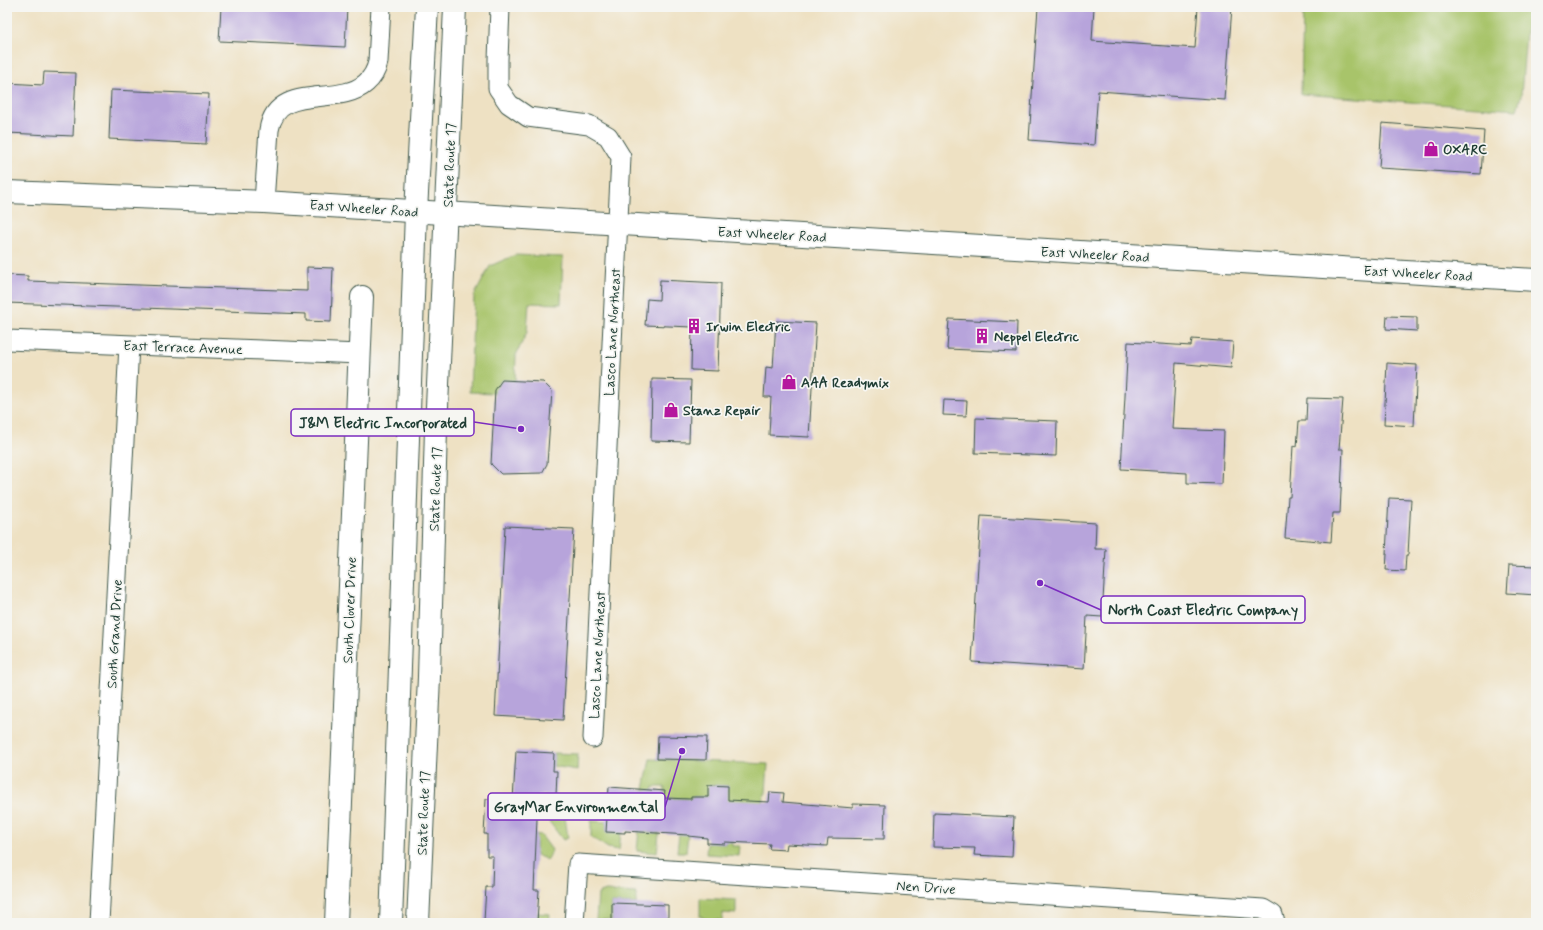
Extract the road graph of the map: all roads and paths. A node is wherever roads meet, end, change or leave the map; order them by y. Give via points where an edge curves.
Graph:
1 (382, 7) edge
2 (427, 7) edge
3 (455, 7) edge
4 (500, 7) edge
5 (7, 192) edge
6 (264, 202) junction
7 (416, 212) junction
8 (447, 214) junction
9 (617, 224) junction
10 (1536, 280) edge
11 (362, 296) dead end
12 (7, 340) edge
13 (129, 345) junction
14 (360, 354) junction
15 (593, 738) dead end
16 (1274, 919) edge
17 (99, 923) edge
18 (336, 923) edge
19 (391, 923) edge
20 (418, 923) edge
21 (574, 923) edge

1 - 6 street via 378,62 371,79 360,88 345,94 294,99 275,114 269,130
2 - 7 main road, State Route 17
3 - 8 main road, State Route 17
4 - 9 street, Lasco Lane Northeast via 498,88 508,104 528,117 589,125 608,136 621,157
5 - 6 main road, East Wheeler Road
6 - 7 main road, East Wheeler Road
7 - 8 main road, East Wheeler Road
7 - 19 main road, State Route 17
8 - 9 main road, East Wheeler Road
8 - 20 main road, State Route 17 via 436,429 429,677
9 - 10 main road, East Wheeler Road
9 - 15 street, Lasco Lane Northeast
11 - 14 main road, South Clover Drive
12 - 13 street, East Terrace Avenue
13 - 14 street, East Terrace Avenue
13 - 17 street, South Grand Drive
14 - 18 main road, South Clover Drive
16 - 21 street, Nen Drive via 1263,909 578,864

